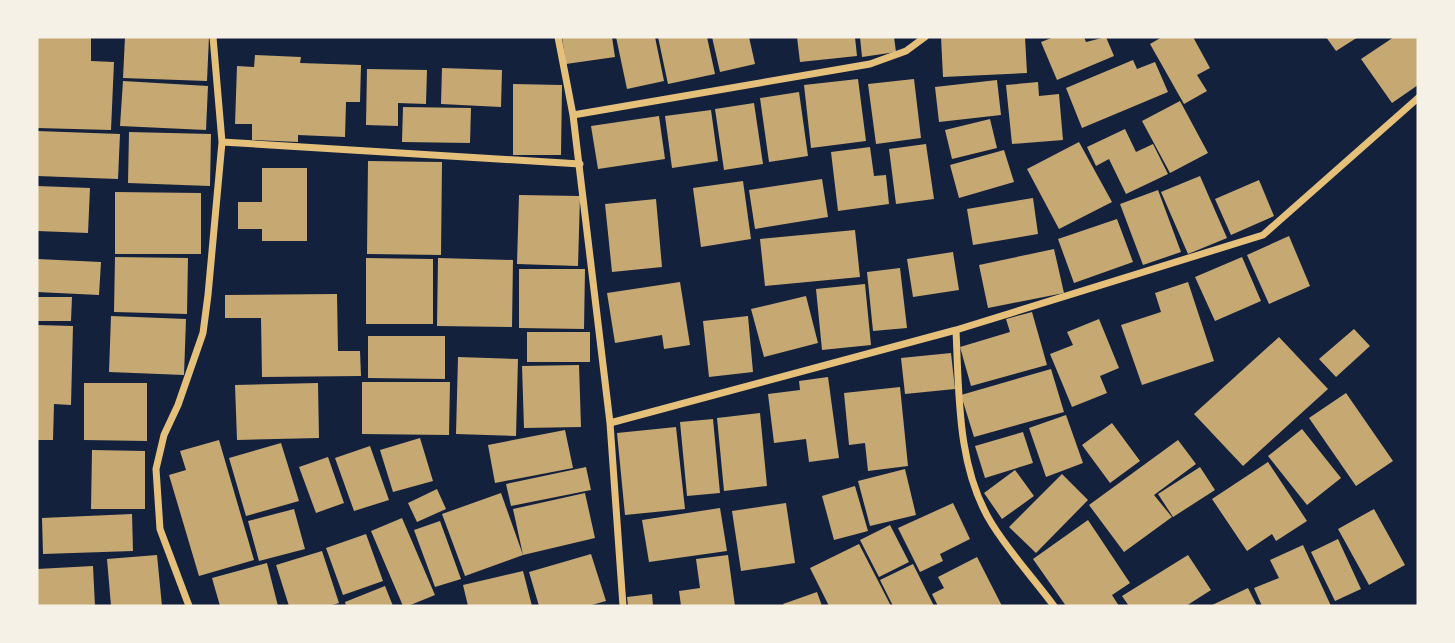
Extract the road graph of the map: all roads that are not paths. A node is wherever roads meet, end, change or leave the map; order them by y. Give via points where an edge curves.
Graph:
1 (213, 37) edge
2 (558, 37) edge
3 (925, 37) edge
4 (1418, 98) edge
5 (573, 115) junction
6 (222, 142) junction
7 (580, 164) junction
8 (956, 330) junction
9 (610, 423) junction
10 (1051, 605) edge
11 (189, 606) edge
12 (623, 606) edge

1 - 6 street
2 - 5 street
3 - 5 street via 906,51 870,64
4 - 8 street via 1264,235
5 - 7 street
6 - 7 street
6 - 11 street via 202,333 156,469 160,529
7 - 9 street
8 - 9 street
8 - 10 street via 960,415 979,496 991,523
9 - 12 street

